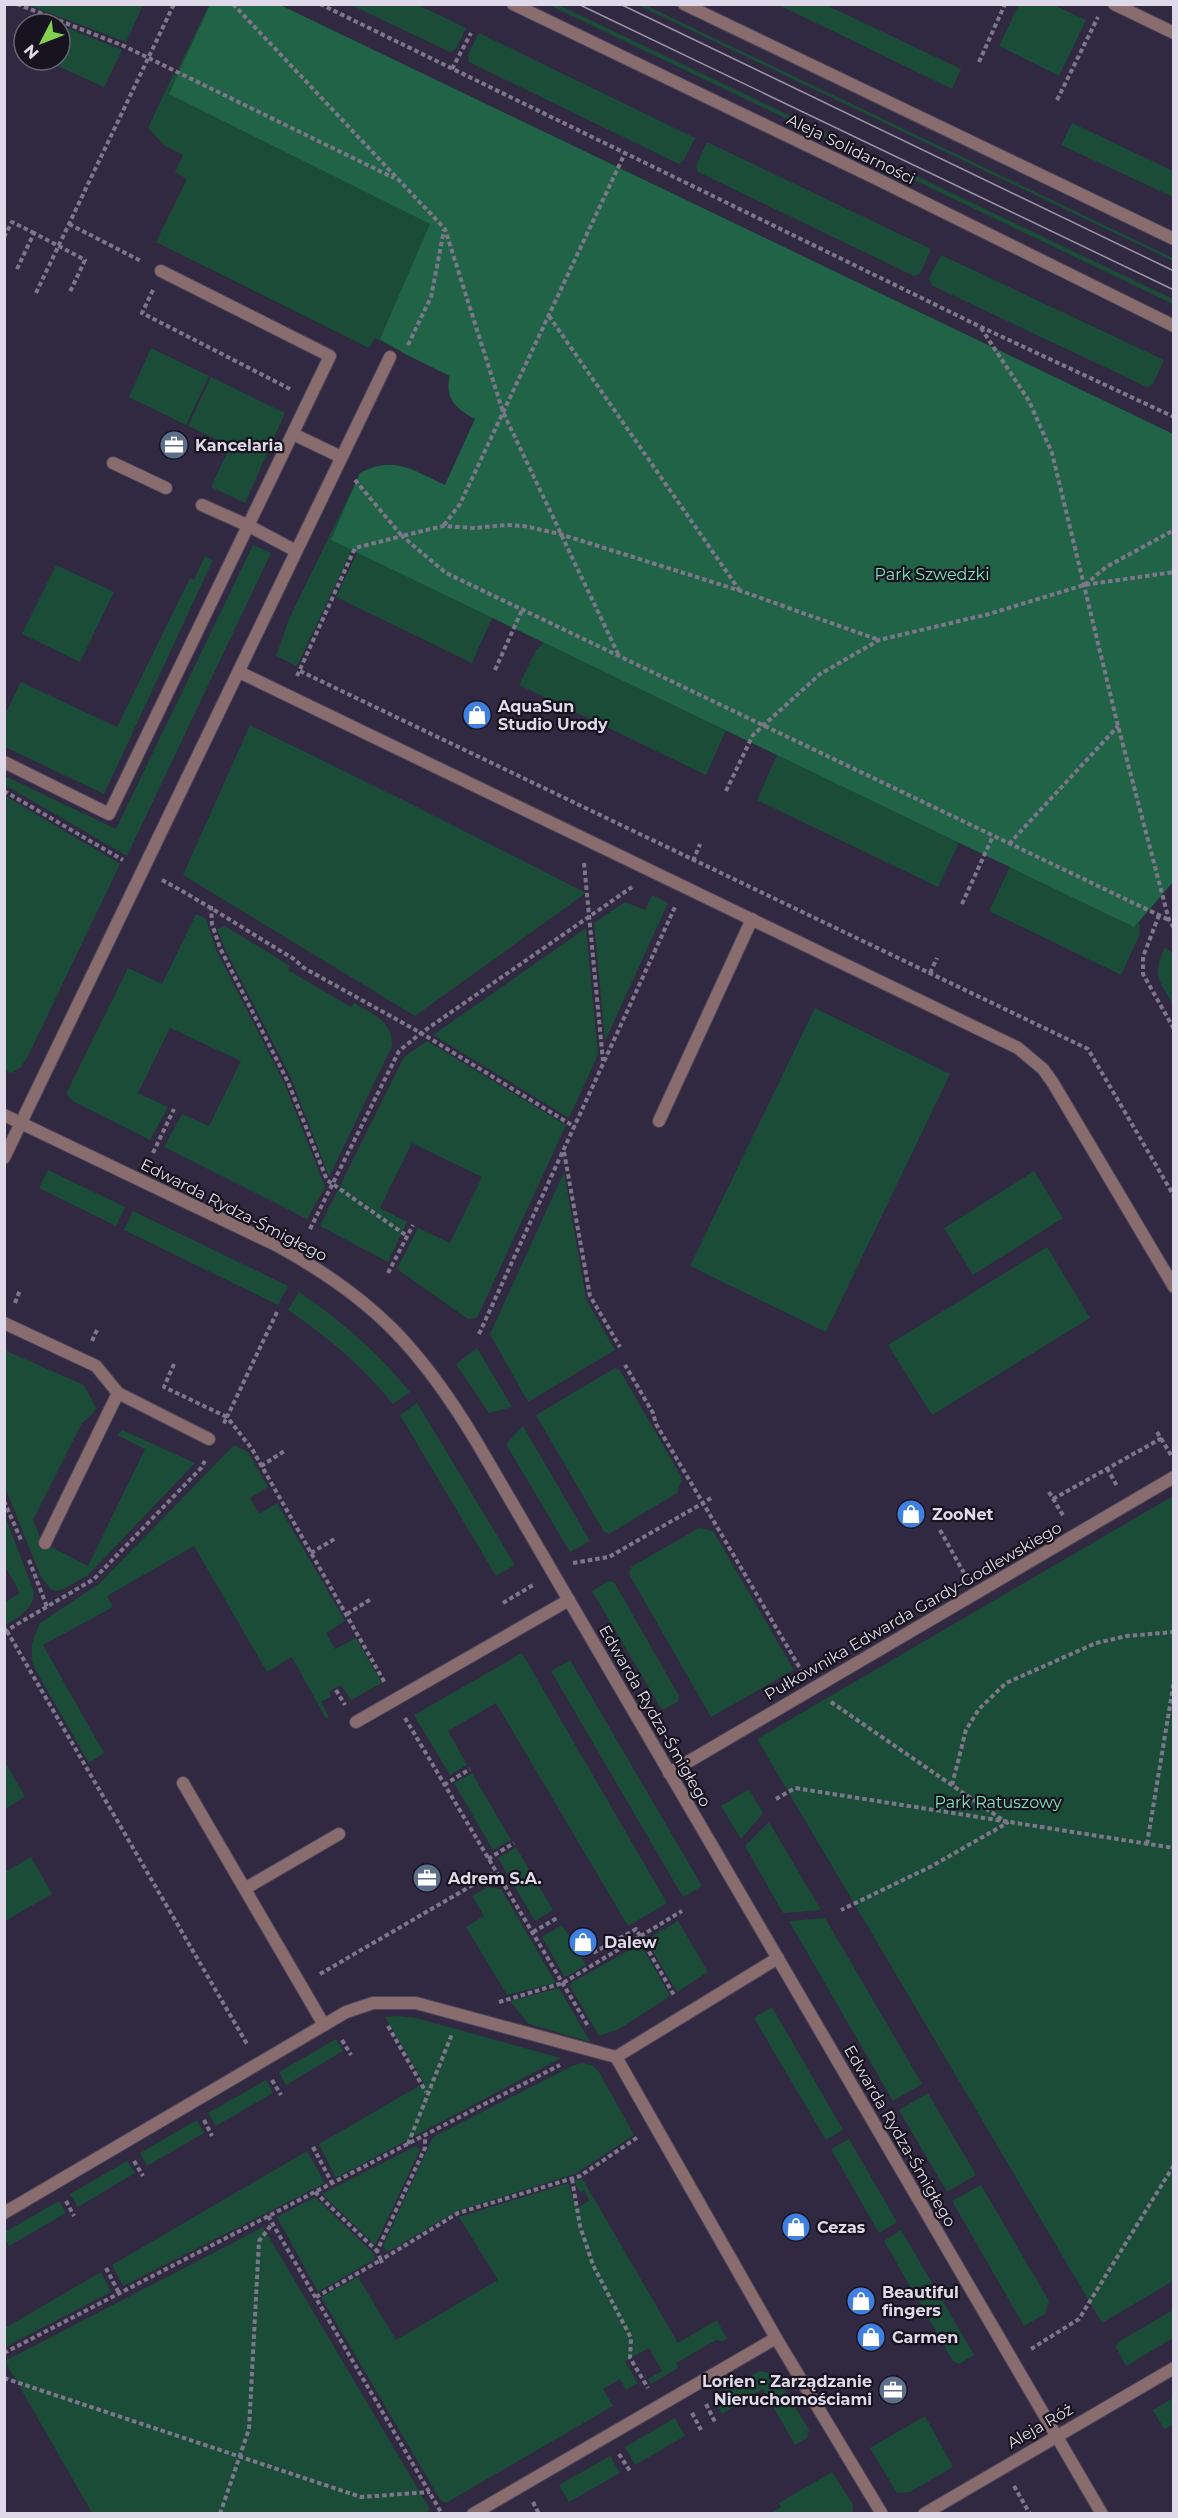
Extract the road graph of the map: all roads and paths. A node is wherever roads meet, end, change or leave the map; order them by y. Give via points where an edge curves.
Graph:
1 (17, 4) edge
2 (174, 4) edge
3 (233, 4) edge
4 (320, 4) edge
5 (513, 4) edge
6 (684, 4) edge
7 (1005, 4) edge
8 (1114, 4) edge
9 (1102, 11) dead end
10 (471, 33) dead end
11 (1173, 33) edge
12 (149, 57) junction
13 (979, 62) dead end
14 (452, 69) junction
15 (1057, 100) dead end
16 (626, 153) junction
17 (397, 180) junction
18 (445, 229) junction
19 (34, 234) junction
20 (4, 237) edge
21 (1173, 239) edge
22 (58, 246) junction
23 (17, 269) dead end
24 (161, 271) dead end
25 (36, 293) dead end
26 (69, 294) dead end
27 (549, 316) junction
28 (1173, 326) edge
29 (981, 327) junction
30 (390, 357) joint
31 (237, 361) dead end
32 (309, 398) junction
33 (503, 412) junction
34 (1173, 417) edge
35 (293, 434) junction
36 (342, 457) junction
37 (113, 463) dead end
38 (353, 477) dead end
39 (166, 488) dead end
40 (202, 505) dead end
41 (249, 526) junction
42 (443, 526) junction
43 (1173, 530) edge
44 (560, 534) junction
45 (402, 536) junction
46 (296, 551) junction
47 (1173, 572) edge
48 (1084, 585) junction
49 (741, 591) junction
50 (522, 610) junction
51 (879, 640) junction
52 (619, 657) junction
53 (495, 670) dead end
54 (239, 672) junction
55 (287, 672) dead end
56 (1118, 726) junction
57 (763, 727) junction
58 (4, 762) edge
59 (4, 791) edge
60 (726, 791) dead end
61 (993, 836) junction
62 (582, 838) junction
63 (700, 844) dead end
64 (1010, 844) junction
65 (127, 863) dead end
66 (653, 873) junction
67 (156, 877) dead end
68 (684, 888) junction
69 (962, 904) dead end
70 (211, 906) junction
71 (1159, 915) junction
72 (589, 916) junction
73 (752, 919) junction
74 (1169, 920) junction
75 (1173, 928) edge
76 (937, 958) dead end
77 (930, 973) dead end
78 (1173, 1029) edge
79 (421, 1033) junction
80 (603, 1064) junction
81 (174, 1110) dead end
82 (4, 1115) edge
83 (658, 1121) dead end
84 (21, 1123) junction
85 (575, 1127) junction
86 (564, 1151) junction
87 (153, 1153) dead end
88 (4, 1158) edge
89 (333, 1185) junction
90 (413, 1225) dead end
91 (310, 1229) dead end
92 (407, 1236) junction
93 (388, 1273) dead end
94 (1173, 1287) edge
95 (278, 1312) dead end
96 (4, 1323) edge
97 (479, 1334) dead end
98 (620, 1347) dead end
99 (174, 1364) dead end
100 (625, 1365) dead end
101 (118, 1392) junction
102 (227, 1417) junction
103 (1157, 1432) dead end
104 (214, 1436) joint
105 (1162, 1438) junction
106 (286, 1450) dead end
107 (1171, 1455) dead end
108 (206, 1459) dead end
109 (261, 1466) junction
110 (1107, 1468) junction
111 (1173, 1477) edge
112 (1118, 1486) dead end
113 (1049, 1492) dead end
114 (711, 1498) dead end
115 (1053, 1499) junction
116 (703, 1503) junction
117 (1064, 1518) dead end
118 (940, 1530) dead end
119 (336, 1538) dead end
120 (45, 1543) dead end
121 (311, 1554) junction
122 (573, 1563) dead end
123 (966, 1576) dead end
124 (533, 1585) dead end
125 (371, 1599) dead end
126 (569, 1600) junction
127 (503, 1603) dead end
128 (347, 1614) junction
129 (6, 1631) edge
130 (1173, 1632) edge
131 (805, 1676) dead end
132 (1173, 1681) edge
133 (388, 1688) dead end
134 (826, 1698) dead end
135 (402, 1714) dead end
136 (356, 1722) dead end
137 (470, 1769) dead end
138 (669, 1773) junction
139 (183, 1783) dead end
140 (444, 1785) junction
141 (952, 1785) junction
142 (776, 1799) dead end
143 (1007, 1823) junction
144 (339, 1834) dead end
145 (514, 1843) dead end
146 (1147, 1844) junction
147 (1173, 1848) edge
148 (488, 1859) junction
149 (495, 1872) junction
150 (246, 1888) junction
151 (841, 1910) dead end
152 (682, 1911) dead end
153 (557, 1918) dead end
154 (533, 1932) junction
155 (640, 1936) junction
156 (589, 1947) dead end
157 (778, 1958) junction
158 (563, 1983) junction
159 (302, 1985) junction
160 (675, 1998) dead end
161 (489, 2006) dead end
162 (387, 2023) dead end
163 (456, 2024) dead end
164 (324, 2025) junction
165 (590, 2030) dead end
166 (336, 2031) dead end
167 (249, 2048) dead end
168 (351, 2055) dead end
169 (616, 2057) junction
170 (568, 2061) dead end
171 (427, 2092) junction
172 (644, 2133) dead end
173 (425, 2136) junction
174 (407, 2145) junction
175 (314, 2147) dead end
176 (1173, 2165) edge
177 (572, 2179) junction
178 (332, 2183) junction
179 (315, 2192) junction
180 (4, 2213) edge
181 (268, 2216) junction
182 (272, 2224) junction
183 (376, 2251) junction
184 (382, 2261) junction
185 (106, 2268) dead end
186 (119, 2293) junction
187 (316, 2297) junction
188 (776, 2337) junction
189 (1031, 2349) dead end
190 (4, 2353) edge
191 (1173, 2368) edge
192 (4, 2378) edge
193 (652, 2393) dead end
194 (702, 2399) dead end
195 (688, 2407) dead end
196 (716, 2422) dead end
197 (701, 2430) dead end
198 (1057, 2436) junction
199 (616, 2449) dead end
200 (240, 2456) junction
201 (630, 2471) dead end
202 (1014, 2486) dead end
203 (430, 2492) junction
204 (531, 2499) dead end
205 (523, 2504) dead end
206 (220, 2514) edge
207 (441, 2514) edge
208 (473, 2514) edge
209 (882, 2514) edge
210 (924, 2514) edge
211 (1030, 2514) edge
212 (1102, 2514) edge

1 - 12 path
2 - 12 path
3 - 17 path
4 - 14 path
5 - 28 street, Aleja Solidarności
6 - 21 street
7 - 13 path
8 - 11 street
9 - 15 path
10 - 14 path
12 - 17 path
12 - 22 path
14 - 16 path
16 - 27 path
16 - 29 path
17 - 18 path
18 - 30 path via 431,297 405,353
18 - 33 path
19 - 20 path via 12,222
19 - 22 path
19 - 23 path
22 - 25 path
22 - 26 path via 85,260
24 - 32 street via 330,356
27 - 33 path
27 - 49 path
29 - 34 path
29 - 48 path via 1045,433
30 - 36 street
31 - 32 path
32 - 35 street
33 - 42 path via 460,504
33 - 44 path
35 - 36 street
35 - 41 street
36 - 46 street
37 - 39 street
38 - 45 path
40 - 41 street
41 - 46 street
41 - 58 street via 109,814
42 - 44 path via 517,525
42 - 45 path
43 - 48 path via 1106,567
44 - 49 path
44 - 52 path
45 - 50 path via 446,573
45 - 55 path via 355,549 297,676
46 - 54 street
47 - 48 path
48 - 51 path via 989,614
48 - 56 path
49 - 51 path
50 - 52 path
50 - 53 path
51 - 57 path via 820,674
52 - 57 path
54 - 62 street
54 - 84 street
56 - 64 path
56 - 74 path
57 - 60 path via 753,735
57 - 61 path
59 - 65 path
61 - 64 path
61 - 69 path
62 - 66 street
62 - 72 path
63 - 68 path
64 - 71 path
66 - 68 street
66 - 72 path
67 - 70 path
68 - 73 street
68 - 80 path
70 - 79 path via 304,968
70 - 89 path via 220,948 288,1082 327,1180
71 - 74 path
71 - 78 path via 1143,957 1143,974
72 - 79 path
72 - 80 path
73 - 83 street
73 - 94 street via 1002,1039 1032,1059 1053,1083
74 - 75 path
76 - 77 path
79 - 85 path
79 - 89 path via 399,1051
80 - 85 path
81 - 87 path
82 - 84 street, Edwarda Rydza-Śmigłego
84 - 88 street
84 - 126 street, Edwarda Rydza-Śmigłego via 278,1246 326,1274 376,1312 444,1390
85 - 86 path
86 - 97 path
86 - 98 path via 590,1296
89 - 91 path
89 - 92 path
90 - 92 path
92 - 93 path
95 - 102 path
96 - 101 street via 96,1366
99 - 102 path via 164,1386
100 - 116 path
101 - 104 street
101 - 120 street
102 - 104 path
102 - 109 path
103 - 105 path
105 - 107 path
105 - 110 path
106 - 109 path
108 - 129 path via 94,1579
109 - 121 path
110 - 112 path
110 - 115 path
111 - 138 street, Pułkownika Edwarda Gardy-Godlewskiego
113 - 115 path
114 - 116 path
115 - 117 path
116 - 122 path via 609,1557
116 - 131 path
118 - 123 path
119 - 121 path
121 - 128 path
124 - 127 path
125 - 128 path
126 - 136 street
126 - 138 street, Edwarda Rydza-Śmigłego
128 - 133 path
129 - 167 path
130 - 141 path via 1096,1643 1006,1683 979,1709 966,1730
132 - 146 path
134 - 141 path
135 - 140 path
137 - 140 path
138 - 157 street, Edwarda Rydza-Śmigłego
139 - 150 street
140 - 148 path
141 - 143 path
142 - 143 path via 795,1788
143 - 146 path
143 - 151 path via 932,1866
144 - 150 street
145 - 148 path
146 - 147 path
148 - 149 path
149 - 154 path
149 - 159 path
150 - 159 street
152 - 155 path
153 - 154 path
154 - 158 path
155 - 156 path via 636,1929 593,1953
155 - 158 path
155 - 160 path
157 - 169 street
157 - 198 street, Edwarda Rydza-Śmigłego
158 - 161 path
158 - 165 path
159 - 164 street
162 - 171 path
163 - 171 path
164 - 169 street via 373,2003 416,2002
164 - 180 street
166 - 168 path
169 - 188 street
170 - 173 path
171 - 174 path
172 - 177 path
173 - 174 path
173 - 183 path via 425,2148
174 - 178 path
175 - 178 path
176 - 189 path via 1079,2319
177 - 184 path via 458,2213
177 - 193 path via 580,2226 593,2265 631,2338 630,2358
178 - 179 path
179 - 181 path
179 - 183 path
181 - 182 path
181 - 186 path
182 - 187 path
182 - 200 path via 259,2241 249,2429
183 - 184 path
184 - 187 path
185 - 186 path
186 - 190 path
187 - 203 path
188 - 208 street
188 - 209 street
191 - 198 street, Aleja Róż
192 - 200 path
194 - 196 path
195 - 197 path
198 - 210 street, Aleja Róż
198 - 212 street, Edwarda Rydza-Śmigłego
199 - 201 path
200 - 203 path via 362,2497
200 - 206 path
202 - 211 path
203 - 207 path
204 - 205 path

